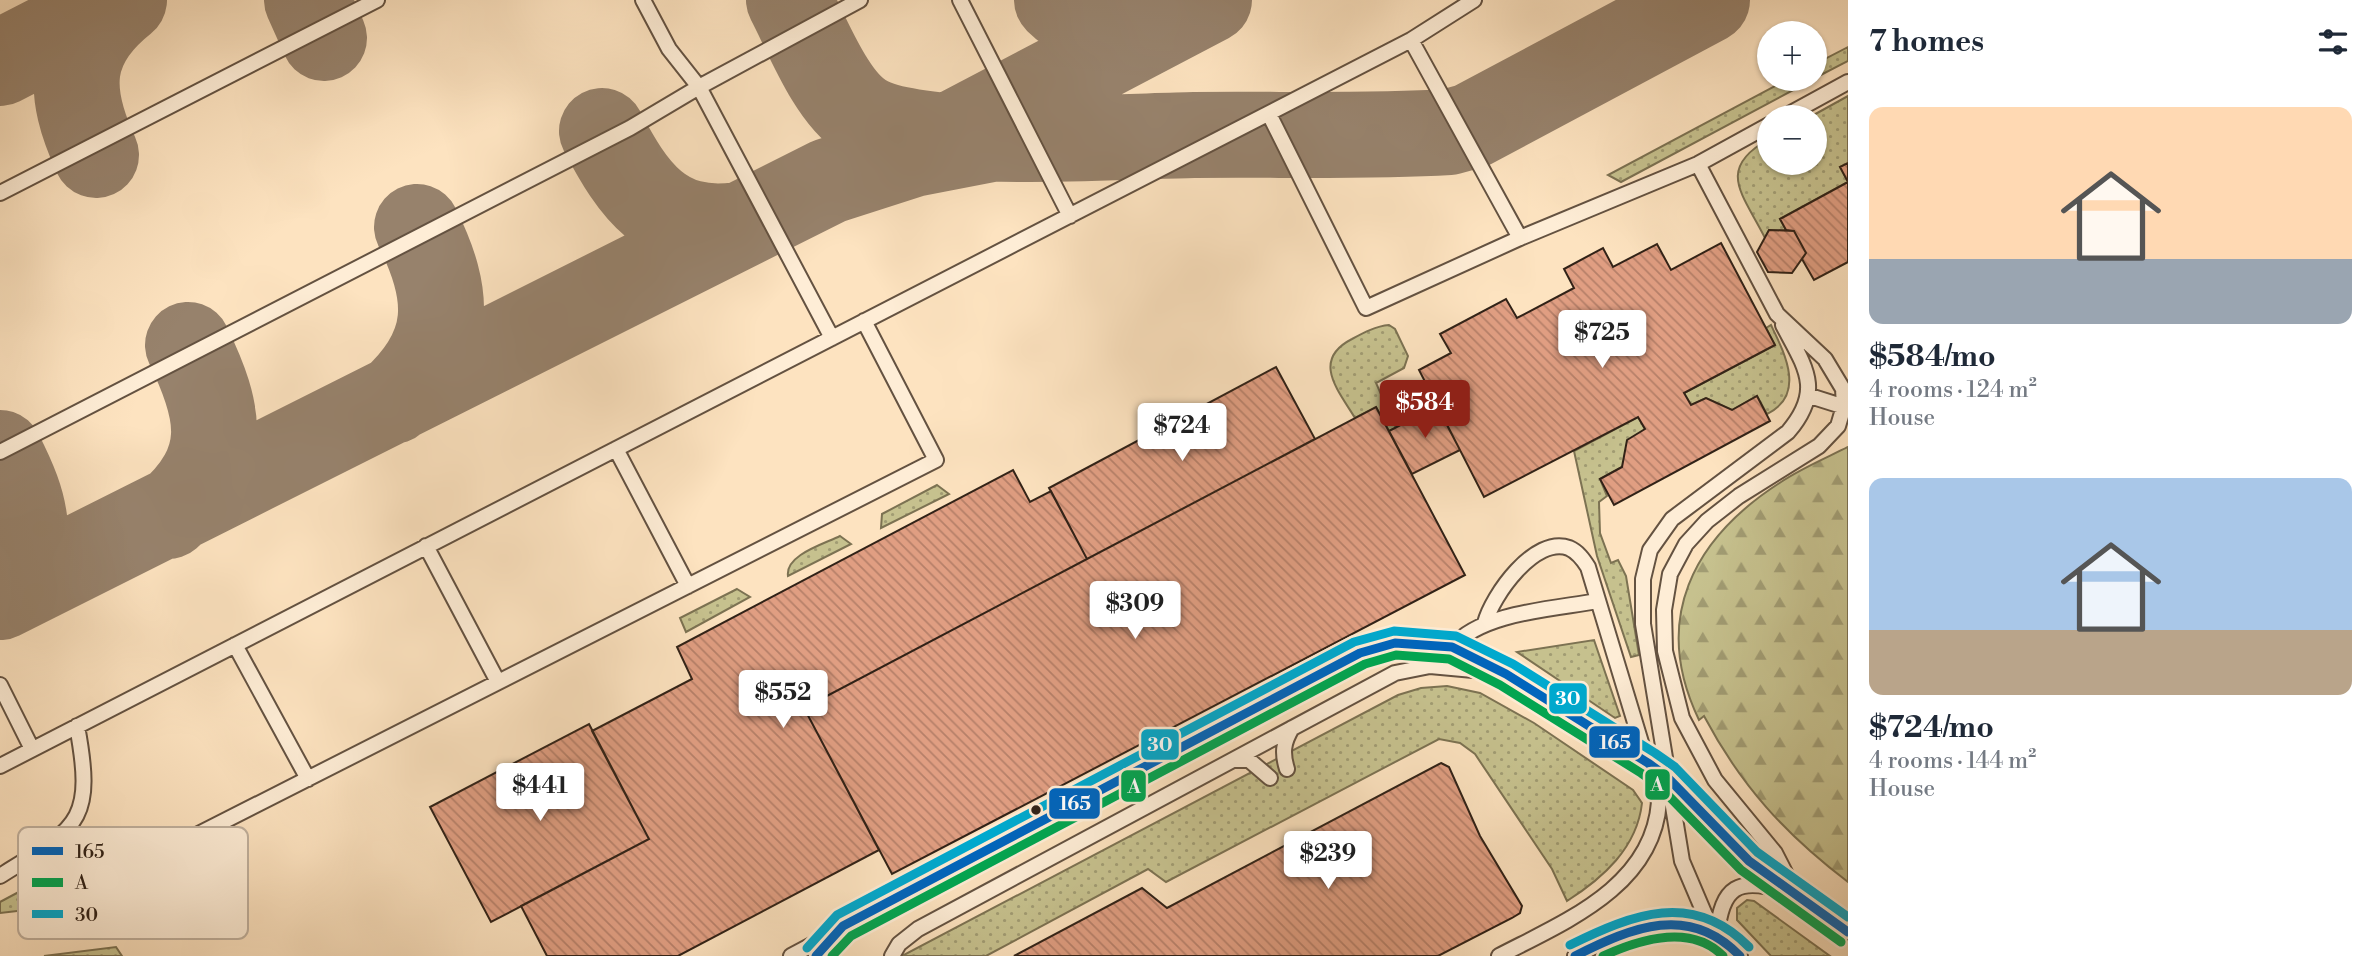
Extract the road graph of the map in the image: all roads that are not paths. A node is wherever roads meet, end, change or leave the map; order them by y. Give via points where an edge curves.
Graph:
1 (377, 0) edge
2 (643, 0) edge
3 (860, 0) edge
4 (960, 0) edge
5 (1474, 0) edge
6 (1411, 40) junction
7 (1848, 82) edge
8 (699, 88) junction
9 (1806, 105) edge
10 (1269, 114) junction
11 (1757, 132) edge
12 (1698, 164) junction
13 (0, 193) edge
14 (1070, 216) junction
15 (1520, 238) junction
16 (1777, 314) junction
17 (864, 321) junction
18 (831, 338) junction
19 (1810, 396) junction
20 (1846, 407) edge
21 (616, 449) junction
22 (0, 452) edge
23 (426, 546) junction
24 (688, 586) junction
25 (1598, 601) junction
26 (1485, 623) junction
27 (235, 645) junction
28 (1452, 647) junction
29 (1506, 674) junction
30 (498, 682) junction
31 (0, 685) edge
32 (76, 726) junction
33 (1292, 728) junction
34 (32, 749) junction
35 (1235, 760) junction
36 (1648, 763) junction
37 (0, 766) edge
38 (1287, 769) dead end
39 (1666, 776) junction
40 (1270, 778) dead end
41 (308, 779) junction
42 (70, 827) edge
43 (213, 827) edge
44 (18, 865) edge
45 (0, 876) edge
46 (1796, 894) junction
47 (843, 926) junction
48 (1848, 932) edge
49 (1717, 934) junction
50 (791, 956) edge
51 (816, 956) edge
52 (892, 956) edge
53 (1499, 956) edge
54 (1575, 956) edge
55 (1740, 956) edge

1 - 13 lane
2 - 8 lane via 669,49
3 - 8 lane
4 - 14 lane
5 - 6 lane
6 - 10 lane
6 - 15 lane
7 - 9 lane
8 - 18 lane
8 - 22 lane via 630,128
10 - 14 lane
10 - 15 lane via 1366,308
11 - 12 lane
12 - 15 lane
12 - 16 lane
14 - 17 lane
16 - 19 lane via 1808,373
16 - 20 lane via 1825,359 1843,389
17 - 18 lane
17 - 24 lane via 936,460
18 - 21 lane
19 - 20 lane
19 - 39 lane via 1788,432 1672,519 1650,550 1643,579 1643,624
20 - 46 lane via 1838,426 1819,446 1707,520 1686,544 1670,574 1664,610 1665,651 1682,718 1715,779 1775,853
21 - 23 lane
21 - 24 lane
23 - 27 lane
23 - 30 lane
24 - 30 lane
25 - 26 lane
25 - 26 lane via 1579,554 1567,547 1552,547 1533,557 1505,583 1489,607
25 - 36 lane
26 - 28 lane via 1465,633
27 - 32 lane
27 - 41 lane
28 - 29 lane
28 - 47 lane via 1395,643 1360,653
29 - 33 lane via 1430,666 1395,673
29 - 36 lane
30 - 41 lane
31 - 34 lane
32 - 34 lane
32 - 42 lane via 85,789 80,816
33 - 35 lane
33 - 38 lane via 1283,754
34 - 37 lane
35 - 40 lane via 1249,760
35 - 52 lane via 918,929
36 - 39 lane
36 - 53 lane via 1659,802 1658,817 1627,874 1613,891 1573,917
39 - 46 lane via 1749,861
39 - 49 lane via 1682,861
41 - 43 lane
44 - 45 lane
46 - 48 lane
46 - 49 lane via 1760,884 1727,893
47 - 50 lane
47 - 51 lane
49 - 54 lane via 1672,924 1649,926
49 - 55 lane

